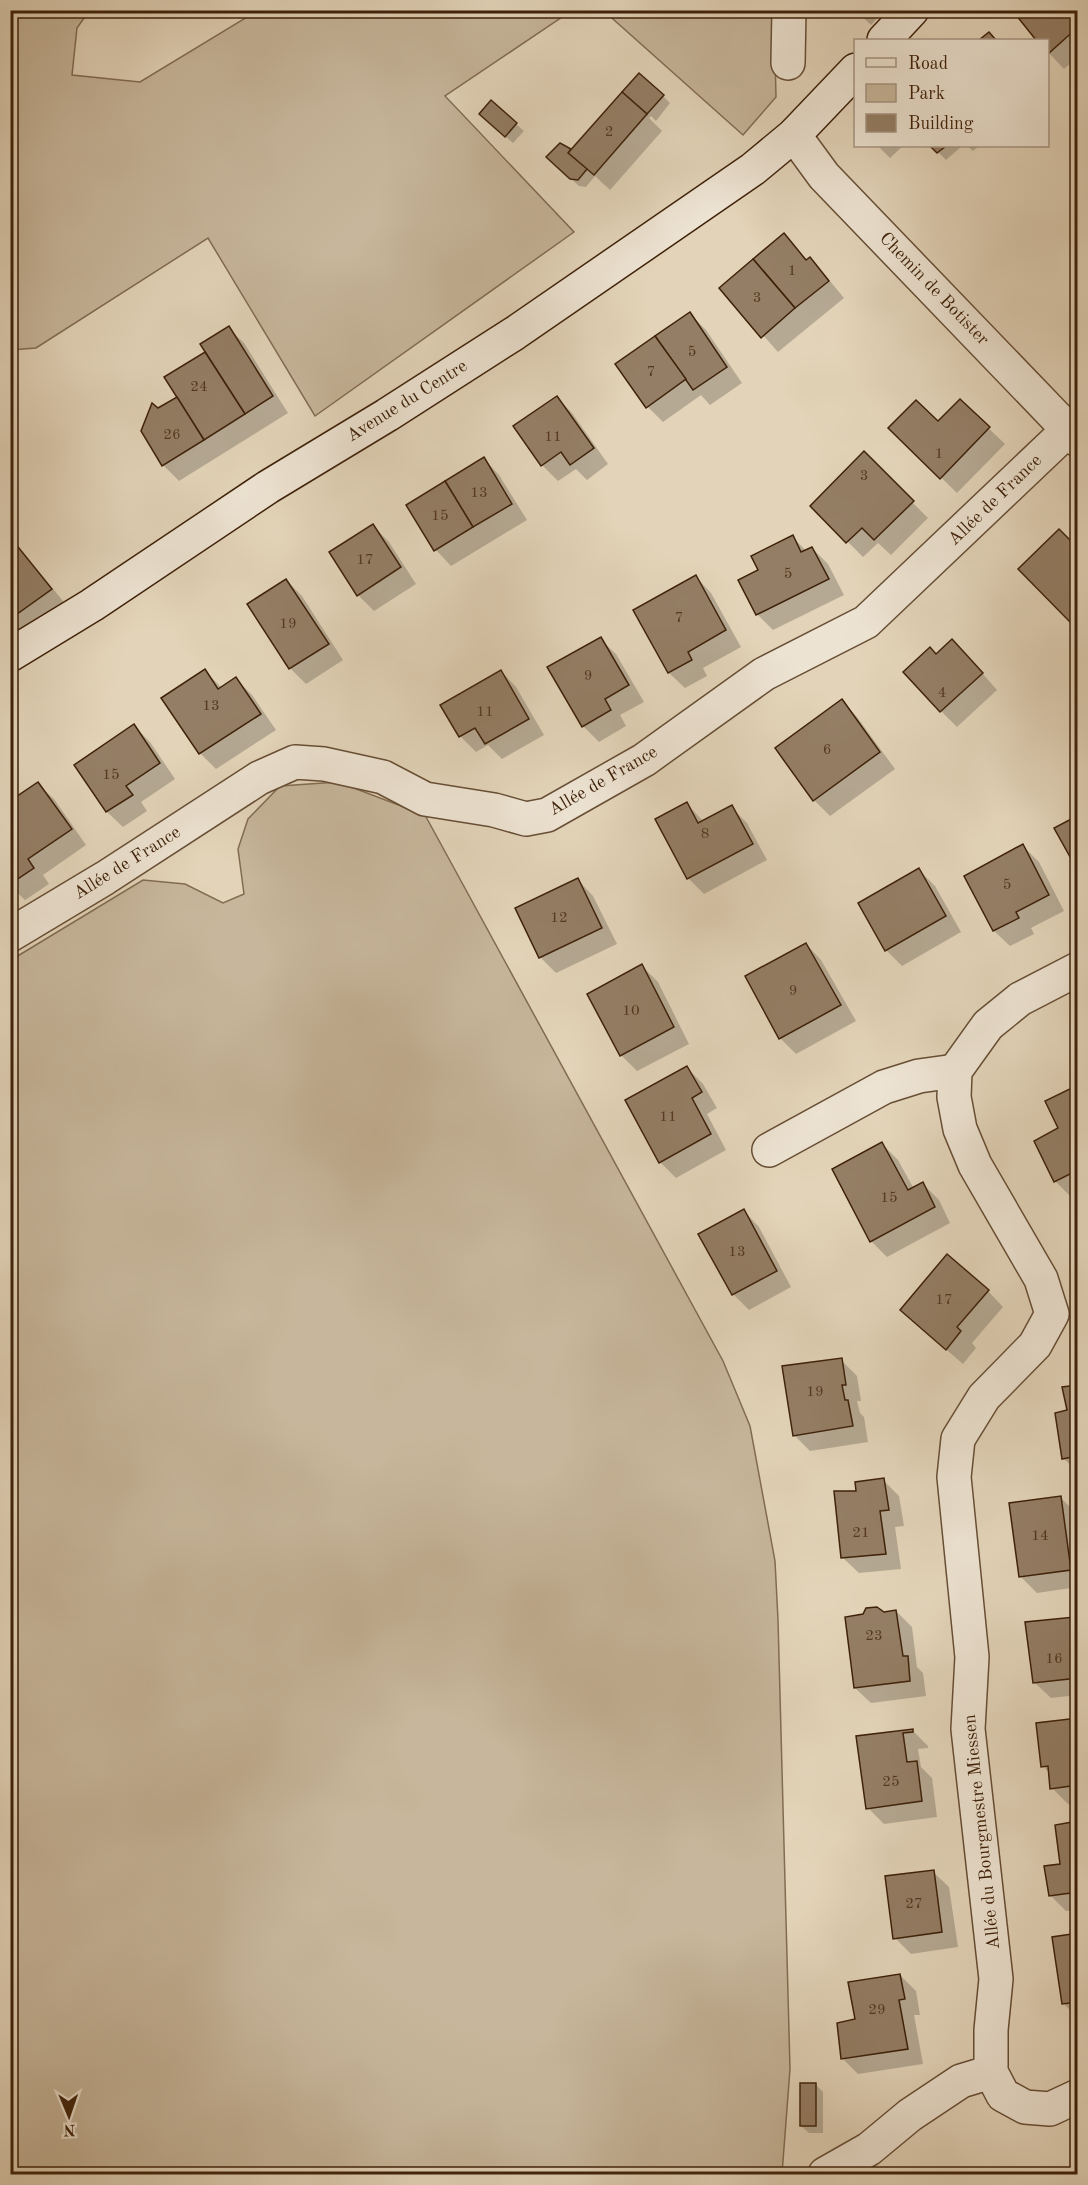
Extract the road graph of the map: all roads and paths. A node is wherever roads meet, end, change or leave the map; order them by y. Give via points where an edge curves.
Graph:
1 (789, 10) edge
2 (912, 10) edge
3 (885, 39) edge
4 (788, 63) dead end
5 (854, 71) edge
6 (794, 135) junction
7 (1073, 435) edge
8 (10, 655) edge
9 (10, 935) edge
10 (1077, 969) edge
11 (955, 1071) junction
12 (769, 1150) dead end
13 (991, 2072) junction
14 (1077, 2096) edge
15 (825, 2175) edge

1 - 4 street
2 - 3 street
5 - 6 street, Avenue du Centre
6 - 7 street, Chemin de Botister via 824,176
6 - 8 street, Avenue du Centre via 753,169 515,333
7 - 9 street, Allée de France via 866,622 764,674 644,760 547,815 526,819 425,799 383,777 295,762 259,778
10 - 11 street via 1020,999 988,1025
11 - 12 street via 919,1076 884,1087
11 - 13 street, Allée du Bourgmestre Miessen via 954,1097 960,1129 975,1165 1041,1279 1052,1314 1035,1345 984,1397 958,1439 954,1477 972,1657 968,1729 996,1979
13 - 14 street via 1003,2095 1025,2107 1050,2109
13 - 15 street via 961,2081 869,2149

